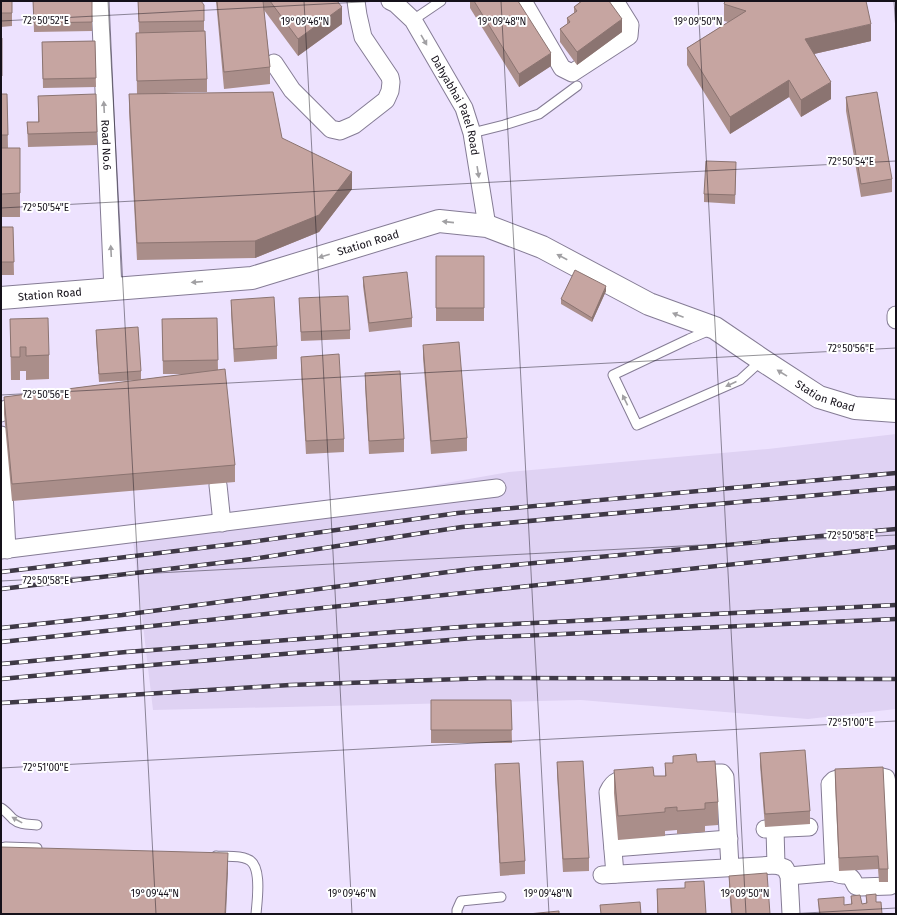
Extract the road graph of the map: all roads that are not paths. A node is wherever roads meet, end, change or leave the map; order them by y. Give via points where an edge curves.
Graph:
1 (100, 1) edge
2 (356, 1) edge
3 (390, 1) edge
4 (441, 1) edge
5 (522, 1) edge
6 (614, 1) edge
7 (413, 20) junction
8 (274, 63) dead end
9 (577, 86) dead end
10 (472, 134) junction
11 (487, 226) junction
12 (113, 290) junction
13 (1, 298) edge
14 (896, 315) edge
15 (896, 320) edge
16 (715, 328) junction
17 (762, 360) junction
18 (45, 404) edge
19 (896, 411) edge
20 (1, 413) edge
21 (1, 435) edge
22 (218, 485) edge
23 (498, 488) dead end
24 (222, 523) junction
25 (4, 550) edge
26 (679, 775) edge
27 (656, 777) edge
28 (1, 808) edge
29 (37, 825) dead end
30 (809, 827) edge
31 (729, 838) junction
32 (2, 846) edge
33 (45, 848) edge
34 (613, 848) junction
35 (207, 856) edge
36 (730, 867) junction
37 (782, 870) junction
38 (834, 872) junction
39 (501, 897) dead end
40 (256, 914) edge
41 (457, 914) edge
42 (791, 914) edge

12 -> 1 street, Road No.6
2 - 8 street via 363,37 391,82 386,100 354,125 340,131 331,130 292,90
3 - 7 street, Dahyabhai Patel Road
4 - 7 lane
5 - 6 street via 562,68 572,73 629,36 630,25
7 -> 10 street, Dahyabhai Patel Road via 464,108
9 - 10 lane via 539,114
10 -> 11 street, Dahyabhai Patel Road
11 -> 12 street, Station Road via 439,221 252,278
16 -> 11 street, Station Road via 649,304 542,247
12 - 13 street, Station Road
14 - 15 street
16 - 17 street, Station Road
17 -> 16 lane via 740,380 637,425 613,375
19 -> 17 street, Station Road via 855,408 819,396
18 - 20 street via 8,408
21 - 25 street
22 - 24 street
23 - 24 street
24 - 25 street
26 - 31 street via 722,773 726,782
27 - 34 street via 618,780 610,787 608,792
29 -> 28 lane via 21,824
30 - 37 street via 770,829
31 - 34 street
31 - 36 street
32 - 33 lane
34 - 36 street via 608,874
35 - 40 lane via 242,857 253,863 258,881
36 - 37 street
37 - 38 street
37 - 42 street
38 - 38 street via 830,784 837,779 885,777 893,883 890,886 860,887 856,886 851,877
39 - 41 lane via 461,901

